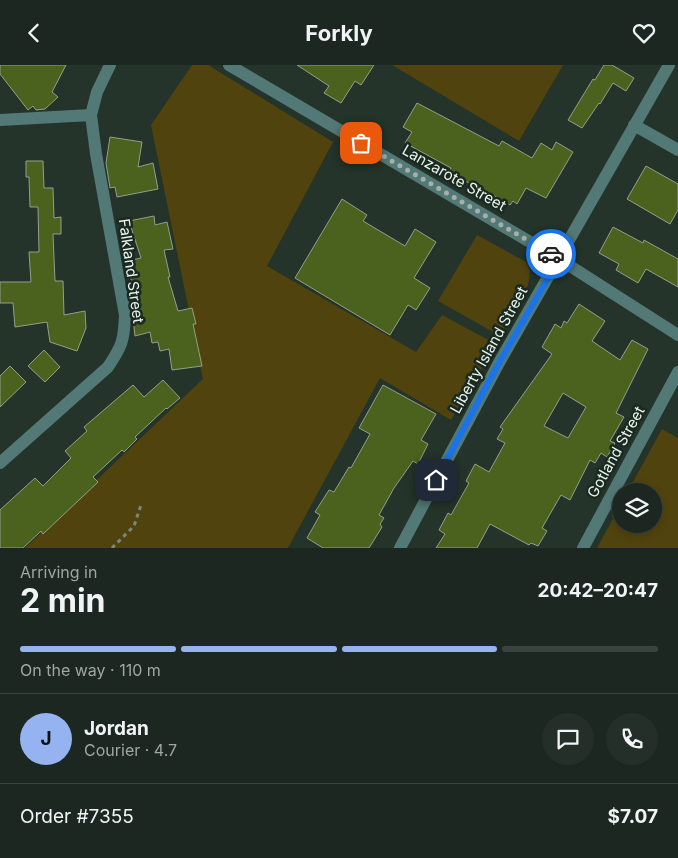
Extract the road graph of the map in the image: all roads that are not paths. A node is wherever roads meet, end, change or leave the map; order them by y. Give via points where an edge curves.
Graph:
1 (110, 65) edge
2 (229, 65) edge
3 (669, 65) edge
4 (91, 115) junction
5 (0, 120) edge
6 (634, 125) junction
7 (678, 151) edge
8 (559, 259) junction
9 (678, 335) edge
10 (678, 372) edge
11 (0, 463) edge
12 (400, 548) edge
13 (583, 548) edge

1 - 4 street, Falkland Street via 97,92
2 - 8 street, Lanzarote Street
3 - 6 street, Liberty Island Street
4 - 5 street
4 - 11 street, Falkland Street via 125,315 124,338 108,367
6 - 7 street
6 - 8 street, Liberty Island Street
8 - 9 street, Lanzarote Street
8 - 12 street, Liberty Island Street via 500,361
10 - 13 street, Gotland Street

